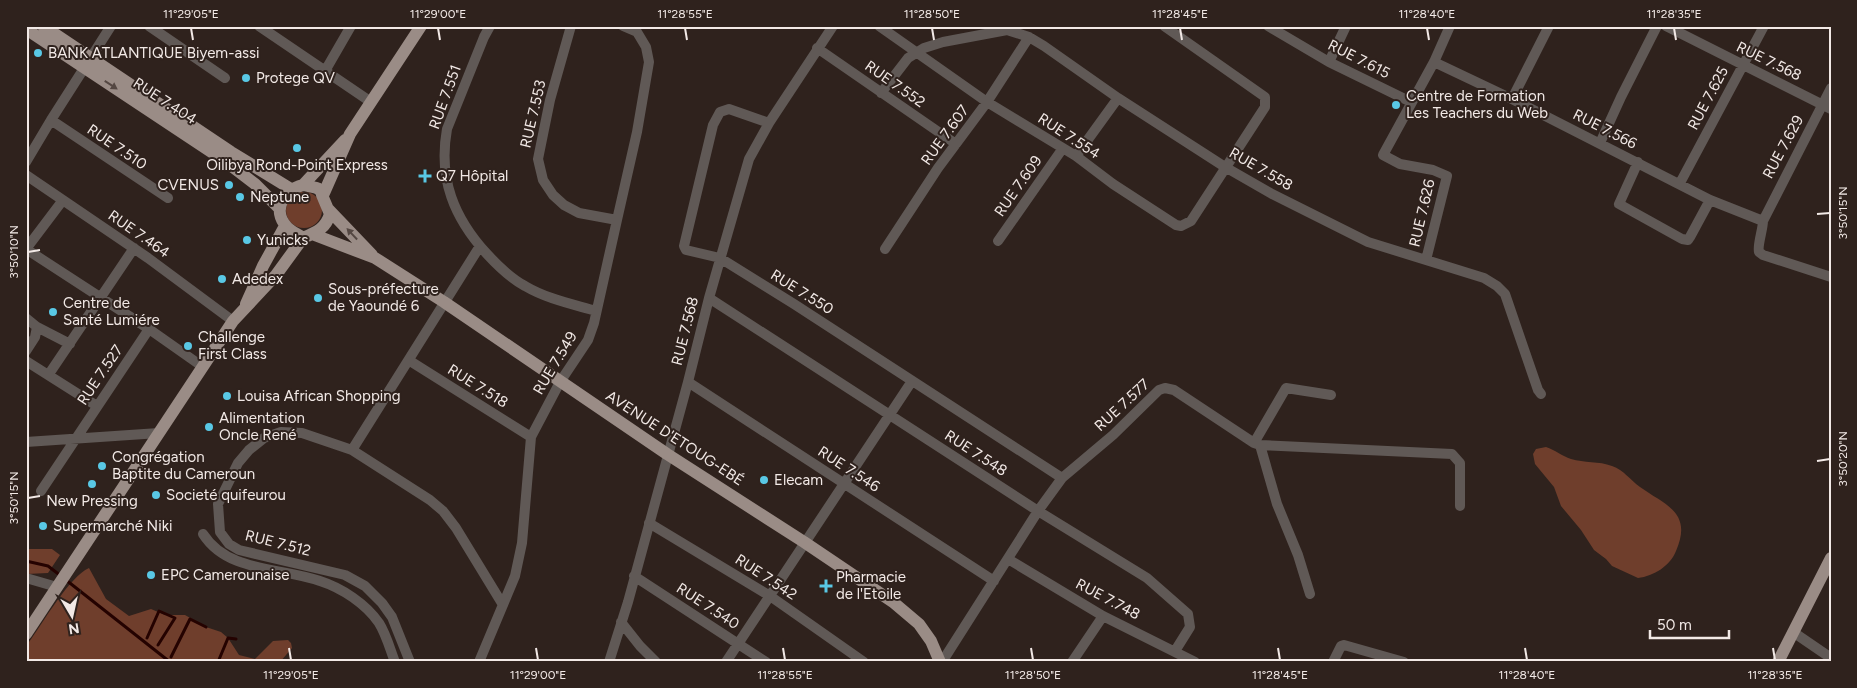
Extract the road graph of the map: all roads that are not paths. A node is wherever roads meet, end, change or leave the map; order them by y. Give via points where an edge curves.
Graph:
1 (43, 26) edge
2 (111, 26) edge
3 (149, 26) edge
4 (259, 26) edge
5 (351, 26) edge
6 (421, 26) edge
7 (490, 26) edge
8 (571, 26) edge
9 (623, 26) edge
10 (833, 26) edge
11 (879, 26) edge
12 (1164, 26) edge
13 (1268, 26) edge
14 (1346, 26) edge
15 (1450, 26) edge
16 (1549, 26) edge
17 (1657, 26) edge
18 (1666, 26) edge
19 (1764, 26) edge
20 (27, 32) edge
21 (1029, 37) junction
22 (817, 48) junction
23 (917, 52) junction
24 (1329, 62) junction
25 (1434, 62) junction
26 (88, 64) junction
27 (1742, 65) junction
28 (325, 71) junction
29 (225, 78) dead end
30 (1831, 88) edge
31 (882, 93) junction
32 (1118, 98) junction
33 (1512, 99) junction
34 (371, 102) junction
35 (988, 102) junction
36 (1411, 102) junction
37 (1827, 106) edge
38 (51, 120) junction
39 (768, 123) junction
40 (350, 134) junction
41 (1600, 143) junction
42 (956, 144) junction
43 (1063, 148) junction
44 (1076, 156) junction
45 (26, 162) edge
46 (1638, 162) junction
47 (1226, 168) junction
48 (26, 175) edge
49 (1680, 184) junction
50 (297, 187) junction
51 (324, 193) junction
52 (168, 198) dead end
53 (63, 200) junction
54 (1710, 200) junction
55 (280, 209) junction
56 (328, 209) junction
57 (618, 220) junction
58 (1763, 221) junction
59 (285, 226) junction
60 (308, 236) junction
61 (998, 241) dead end
62 (480, 246) junction
63 (134, 248) junction
64 (26, 249) edge
65 (885, 249) dead end
66 (375, 258) junction
67 (720, 258) junction
68 (1426, 260) junction
69 (1831, 277) edge
70 (100, 297) junction
71 (709, 298) junction
72 (444, 302) junction
73 (244, 309) junction
74 (596, 311) junction
75 (26, 318) edge
76 (233, 321) junction
77 (37, 327) junction
78 (149, 329) junction
79 (70, 344) junction
80 (26, 351) edge
81 (26, 361) edge
82 (410, 361) junction
83 (203, 367) junction
84 (49, 374) junction
85 (912, 381) junction
86 (560, 382) junction
87 (688, 382) junction
88 (1541, 394) dead end
89 (1331, 395) dead end
90 (97, 406) junction
91 (890, 415) junction
92 (159, 433) junction
93 (531, 437) junction
94 (75, 438) junction
95 (26, 442) edge
96 (1257, 444) junction
97 (352, 450) junction
98 (667, 454) junction
99 (1062, 478) junction
100 (844, 484) junction
101 (41, 491) dead end
102 (1460, 506) dead end
103 (1038, 511) junction
104 (649, 523) junction
105 (203, 534) dead end
106 (804, 542) junction
107 (1831, 558) edge
108 (1008, 559) junction
109 (634, 576) junction
110 (26, 578) edge
111 (994, 581) junction
112 (59, 584) junction
113 (1310, 594) dead end
114 (770, 596) junction
115 (503, 605) junction
116 (1103, 616) junction
117 (621, 622) junction
118 (1793, 632) junction
119 (26, 634) edge
120 (738, 644) junction
121 (1175, 651) junction
122 (1831, 658) edge
123 (394, 662) edge
124 (410, 662) edge
125 (479, 662) edge
126 (608, 662) edge
127 (656, 662) edge
128 (726, 662) edge
129 (766, 662) edge
130 (864, 662) edge
131 (941, 662) edge
132 (1072, 662) edge
133 (1196, 662) edge
134 (1333, 662) edge
135 (1404, 662) edge
136 (1778, 662) edge

1 - 26 main road, RUE 7.404
2 - 26 street
3 - 29 street
4 - 28 street
5 - 28 street
6 - 34 main road
7 - 62 street, RUE 7.551 via 447,130 444,145 444,166 455,208
8 - 57 street, RUE 7.553 via 550,100 538,160 543,180 564,205 579,213
9 - 57 street, RUE 7.549 via 637,32 646,47 649,62
10 - 22 street, RUE 7.568
11 - 23 street, RUE 7.554
12 - 47 street via 1264,97 1265,107
13 - 24 street, RUE 7.615
14 - 24 street
15 - 25 street, RUE 7.626
16 - 33 street
17 - 41 street
18 - 27 street, RUE 7.568
19 - 27 street, RUE 7.625
20 - 26 main road, RUE 7.404
21 - 23 street, RUE 7.558 via 1007,30 943,42
21 - 32 street, RUE 7.558
21 - 35 street, RUE 7.607
22 - 31 street, RUE 7.552
22 - 39 street, RUE 7.568
23 - 31 street via 908,58
23 - 35 street, RUE 7.554
24 - 36 street, RUE 7.615
25 - 33 street, RUE 7.566
25 - 36 street, RUE 7.626
26 - 38 street
26 - 50 main road, RUE 7.404 via 231,152
26 -> 55 main road, RUE 7.404 via 225,161
27 - 37 street, RUE 7.568
27 - 49 street, RUE 7.625
28 - 34 street
30 - 37 street, RUE 7.629
31 - 42 street, RUE 7.552
32 - 44 street
32 - 47 street, RUE 7.558
33 - 41 street, RUE 7.566
34 - 40 main road
35 - 42 street, RUE 7.607
35 - 43 street, RUE 7.554
36 - 68 street, RUE 7.626 via 1383,155 1400,164 1447,176
37 - 58 street, RUE 7.629
38 - 45 street
38 - 52 street, RUE 7.510
39 - 67 street, RUE 7.568 via 749,160
39 - 67 street, RUE 7.550 via 728,109 720,112 713,125 684,246 686,250
40 - 50 main road
40 - 51 main road
41 - 46 street, RUE 7.566
42 - 65 street, RUE 7.607
43 - 44 street, RUE 7.554
43 - 61 street, RUE 7.609
44 - 47 street, RUE 7.554 via 1181,226 1191,221
46 - 49 street, RUE 7.566
46 - 54 street via 1619,204 1682,239 1688,240
47 - 68 street, RUE 7.558 via 1368,242
48 - 53 street, RUE 7.464
49 - 54 street, RUE 7.566
50 - 51 main road via 318,188
50 - 55 main road via 282,200
51 - 56 main road
53 - 63 street, RUE 7.464
53 - 64 street
54 - 58 street, RUE 7.566
55 - 59 main road
56 - 60 main road via 330,214 326,225
66 -> 56 main road
57 - 74 street, RUE 7.549
58 - 69 street, RUE 7.629 via 1759,252
59 - 60 main road
59 - 73 main road
60 - 66 main road
60 - 73 main road
62 - 72 street
62 - 74 street, RUE 7.551 via 507,275 524,286 548,297
63 - 70 street
63 - 76 street, RUE 7.464
64 - 70 street
66 - 72 main road, AVENUE D'ETOUG-EBÉ
67 - 71 street, RUE 7.568
67 - 85 street, RUE 7.550
68 - 88 street, RUE 7.558 via 1484,278 1505,294
70 - 78 street
70 - 79 street
71 - 87 street, RUE 7.568
71 - 91 street, RUE 7.548
72 - 82 street
72 - 86 main road, AVENUE D'ETOUG-EBÉ
73 - 76 main road
74 - 86 street, RUE 7.549 via 588,340
75 - 77 street
76 - 83 main road
77 - 79 street
77 - 80 street via 36,338
78 - 83 street
78 - 90 street, RUE 7.527
79 - 84 street
81 - 84 street
82 - 93 street, RUE 7.518
82 - 97 street
83 - 92 main road
84 - 90 street
85 - 91 street
85 - 99 street, RUE 7.550
86 - 93 street, RUE 7.549
86 - 98 main road, AVENUE D'ETOUG-EBÉ
87 - 98 street, RUE 7.568
87 - 100 street, RUE 7.546
89 - 96 street via 1286,388
90 - 94 street, RUE 7.527
91 - 100 street
91 - 103 street, RUE 7.548
92 - 94 street
92 - 112 main road
93 - 115 street, RUE 7.549 via 522,543 515,576
94 - 95 street
94 - 101 street, RUE 7.527
96 - 99 street, RUE 7.577 via 1174,390 1165,388
96 - 102 street via 1452,454 1460,463
96 - 113 street
97 - 115 street, RUE 7.512 via 443,511
97 - 124 street, RUE 7.512 via 302,433 281,432 264,438 238,463 218,504 220,532 228,544 238,550 345,575 365,586 392,617
98 - 104 street, RUE 7.568
98 - 106 main road, AVENUE D'ETOUG-EBÉ
99 - 103 street, RUE 7.577
100 - 106 street
100 - 111 street, RUE 7.546
103 - 108 street, RUE 7.577
103 - 121 street, RUE 7.548 via 1147,578 1188,614 1190,627
104 - 109 street, RUE 7.568
104 - 114 street, RUE 7.542
105 - 123 street, RUE 7.512 via 216,549 232,559 321,581 347,594 379,623
106 - 114 street
106 - 131 main road, AVENUE D'ETOUG-EBÉ via 906,611 931,641
107 - 118 main road
108 - 111 street, RUE 7.577
108 - 116 street, RUE 7.748
109 - 117 street, RUE 7.568
109 - 120 street, RUE 7.540
110 - 112 street
111 - 131 street, RUE 7.577
112 - 119 main road
114 - 120 street
114 - 130 street, RUE 7.542
115 - 125 street, RUE 7.549
116 - 121 street, RUE 7.748
116 - 132 street
117 - 126 street, RUE 7.568
117 - 127 street
118 - 122 street
118 - 136 main road
120 - 128 street
120 - 129 street, RUE 7.540
121 - 133 street, RUE 7.748
134 - 135 street via 1339,648 1344,645

